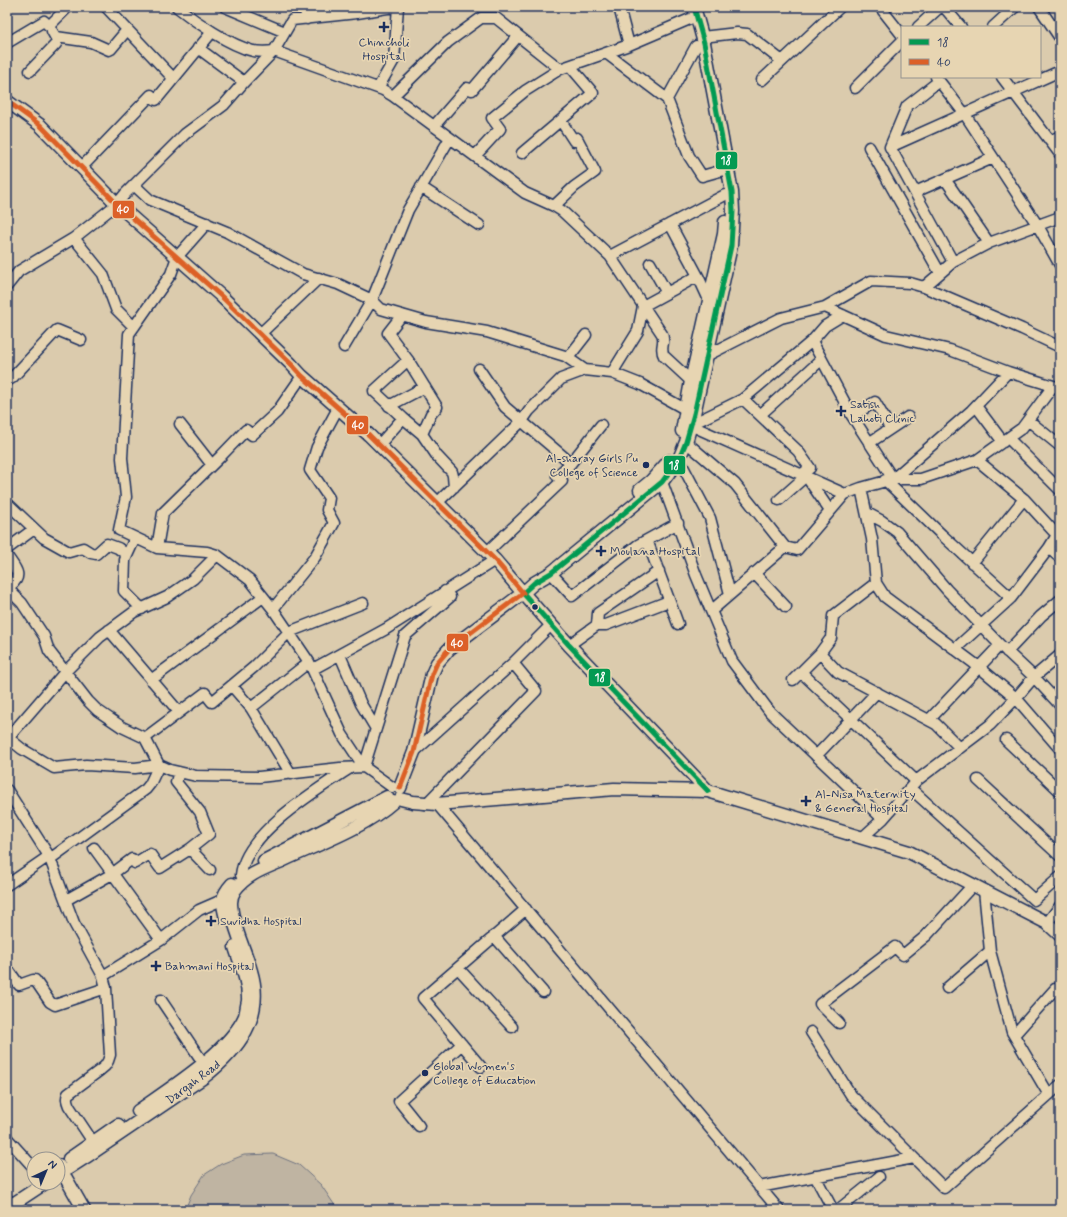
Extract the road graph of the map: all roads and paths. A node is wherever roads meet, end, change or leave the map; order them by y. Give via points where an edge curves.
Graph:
1 (68, 7) edge
2 (106, 7) edge
3 (177, 7) edge
4 (225, 7) edge
5 (304, 7) edge
6 (393, 7) edge
7 (398, 7) edge
8 (619, 7) edge
9 (686, 7) edge
10 (694, 7) edge
11 (840, 7) edge
12 (880, 7) edge
13 (944, 7) edge
14 (1015, 7) edge
15 (1039, 7) edge
16 (935, 9) edge
17 (357, 10) edge
18 (307, 19) junction
19 (690, 19) junction
20 (49, 26) junction
21 (919, 26) edge
22 (960, 26) edge
23 (994, 26) edge
24 (127, 30) junction
25 (212, 32) junction
26 (285, 32) junction
27 (901, 34) edge
28 (518, 36) junction
29 (56, 37) junction
30 (1060, 38) edge
31 (699, 41) junction
32 (901, 42) edge
33 (7, 43) edge
34 (629, 45) junction
35 (198, 48) junction
36 (274, 51) junction
37 (606, 53) junction
38 (782, 61) junction
39 (565, 68) junction
40 (30, 71) dead end
41 (1060, 71) edge
42 (173, 78) junction
43 (1003, 78) edge
44 (937, 79) edge
45 (762, 80) dead end
46 (244, 82) junction
47 (378, 88) junction
48 (855, 88) dead end
49 (1013, 91) junction
50 (393, 96) junction
51 (667, 99) junction
52 (7, 101) edge
53 (964, 113) junction
54 (561, 121) junction
55 (434, 126) junction
56 (1060, 136) edge
57 (450, 138) junction
58 (1050, 141) junction
59 (869, 147) dead end
60 (890, 147) junction
61 (522, 153) dead end
62 (1060, 154) edge
63 (475, 156) junction
64 (993, 158) junction
65 (82, 167) junction
66 (724, 170) junction
67 (945, 179) junction
68 (134, 186) junction
69 (422, 187) junction
70 (915, 192) junction
71 (724, 195) junction
72 (117, 204) junction
73 (554, 206) junction
74 (1060, 217) edge
75 (207, 223) junction
76 (670, 224) junction
77 (479, 225) dead end
78 (1038, 226) junction
79 (74, 238) junction
80 (988, 243) junction
81 (610, 256) junction
82 (177, 257) junction
83 (650, 262) dead end
84 (953, 262) junction
85 (1060, 265) edge
86 (940, 273) junction
87 (698, 276) junction
88 (319, 278) junction
89 (7, 286) edge
90 (924, 287) junction
91 (667, 293) junction
92 (372, 300) junction
93 (709, 300) junction
94 (644, 306) junction
95 (825, 306) junction
96 (402, 315) junction
97 (843, 315) junction
98 (134, 327) junction
99 (260, 334) junction
100 (586, 335) dead end
101 (81, 340) dead end
102 (812, 341) junction
103 (344, 347) dead end
104 (1060, 347) edge
105 (706, 356) junction
106 (568, 358) junction
107 (408, 360) junction
108 (821, 360) junction
109 (479, 369) dead end
110 (586, 370) junction
111 (1008, 372) junction
112 (612, 373) junction
113 (302, 376) junction
114 (7, 381) edge
115 (691, 381) junction
116 (425, 387) junction
117 (1057, 387) edge
118 (742, 399) junction
119 (390, 406) junction
120 (976, 406) junction
121 (338, 408) junction
122 (760, 415) junction
123 (690, 416) junction
124 (852, 416) junction
125 (908, 417) dead end
126 (403, 418) junction
127 (1028, 420) junction
128 (522, 421) junction
129 (180, 424) dead end
130 (601, 425) dead end
131 (890, 428) junction
132 (422, 434) junction
133 (1006, 440) junction
134 (686, 442) junction
135 (869, 443) junction
136 (379, 445) junction
137 (1060, 446) edge
138 (679, 459) junction
139 (977, 460) junction
140 (571, 463) junction
141 (212, 465) junction
142 (804, 475) junction
143 (889, 480) junction
144 (662, 482) junction
145 (454, 487) junction
146 (861, 488) junction
147 (1060, 490) edge
148 (845, 494) junction
149 (1024, 499) junction
150 (779, 500) dead end
151 (7, 503) edge
152 (437, 503) junction
153 (830, 512) junction
154 (867, 513) junction
155 (678, 523) junction
156 (34, 529) junction
157 (1058, 532) edge
158 (135, 538) junction
159 (647, 540) junction
160 (785, 547) junction
161 (157, 548) junction
162 (1049, 548) junction
163 (7, 549) edge
164 (127, 555) junction
165 (217, 555) junction
166 (7, 556) edge
167 (491, 556) junction
168 (1060, 558) edge
169 (972, 563) junction
170 (659, 571) junction
171 (551, 573) junction
172 (754, 573) junction
173 (534, 583) junction
174 (876, 583) junction
175 (445, 591) junction
176 (523, 593) junction
177 (730, 594) junction
178 (263, 597) junction
179 (1010, 598) junction
180 (1060, 600) edge
181 (670, 601) junction
182 (363, 603) dead end
183 (786, 607) dead end
184 (142, 609) junction
185 (273, 609) junction
186 (711, 611) junction
187 (678, 624) dead end
188 (551, 625) junction
189 (596, 625) junction
190 (980, 625) junction
191 (109, 630) junction
192 (289, 632) junction
193 (568, 645) junction
194 (1004, 648) junction
195 (954, 649) junction
196 (820, 653) junction
197 (340, 655) junction
198 (1060, 655) edge
199 (513, 663) junction
200 (311, 666) junction
201 (978, 667) junction
202 (65, 672) junction
203 (801, 672) junction
204 (1034, 677) junction
205 (152, 680) junction
206 (793, 680) dead end
207 (232, 686) junction
208 (877, 692) junction
209 (1016, 698) junction
210 (1060, 705) edge
211 (251, 708) junction
212 (180, 712) junction
213 (851, 719) junction
214 (929, 720) junction
215 (376, 729) junction
216 (8, 738) edge
217 (145, 738) junction
218 (1006, 740) dead end
219 (960, 748) junction
220 (1060, 749) edge
221 (414, 752) junction
222 (816, 756) junction
223 (159, 765) junction
224 (364, 767) junction
225 (350, 768) junction
226 (179, 772) junction
227 (291, 774) junction
228 (978, 780) dead end
229 (913, 784) junction
230 (1059, 787) edge
231 (7, 790) edge
232 (708, 791) junction
233 (395, 794) junction
234 (432, 804) junction
235 (11, 806) edge
236 (883, 819) junction
237 (863, 838) junction
238 (94, 848) dead end
239 (190, 849) junction
240 (1060, 856) edge
241 (50, 857) junction
242 (210, 870) dead end
243 (112, 874) junction
244 (241, 875) junction
245 (1060, 877) edge
246 (7, 885) edge
247 (973, 885) junction
248 (984, 890) junction
249 (66, 900) junction
250 (222, 900) junction
251 (1060, 906) edge
252 (526, 909) junction
253 (1047, 923) junction
254 (1060, 935) edge
255 (494, 936) junction
256 (161, 940) junction
257 (990, 951) junction
258 (458, 968) junction
259 (8, 971) edge
260 (103, 976) junction
261 (106, 988) junction
262 (947, 988) dead end
263 (1055, 989) dead end
264 (543, 992) dead end
265 (161, 1000) dead end
266 (839, 1023) dead end
267 (512, 1027) dead end
268 (811, 1032) dead end
269 (1014, 1035) junction
270 (462, 1044) junction
271 (204, 1064) junction
272 (481, 1066) dead end
273 (1060, 1085) edge
274 (1049, 1095) junction
275 (419, 1126) dead end
276 (7, 1138) edge
277 (93, 1142) junction
278 (914, 1158) junction
279 (26, 1159) edge
280 (66, 1164) edge
281 (66, 1167) edge
282 (815, 1176) junction
283 (879, 1178) dead end
284 (66, 1181) edge
285 (759, 1187) junction
286 (26, 1188) edge
287 (29, 1191) edge
288 (7, 1202) edge
289 (84, 1210) edge
290 (779, 1210) edge
291 (833, 1210) edge
292 (838, 1210) edge

1 - 20 street
2 - 24 street
3 - 25 street
4 - 26 street
5 - 18 street
6 - 17 street
7 - 47 street via 394,60
8 - 34 street
9 - 19 main road
10 - 31 main road
11 - 38 street
12 - 27 street
13 - 22 street
14 - 23 street
15 - 30 street
16 - 21 street
17 - 18 street
18 - 26 street via 292,20
19 - 31 main road
19 - 34 street
20 - 29 street
20 - 33 street via 44,21
24 - 29 street via 109,50 91,42
24 - 42 street
25 - 35 street
25 - 36 street via 252,51
26 - 36 street
28 - 39 street
28 - 50 street via 496,18 481,18 448,42
28 - 55 street via 472,90 467,88
29 - 40 street via 56,44
31 - 38 street via 737,33 747,34
31 - 51 street
31 - 66 main road
32 - 48 street
34 - 37 street
35 - 42 street
35 - 46 street
36 - 46 street
36 - 47 street
37 - 39 street
37 - 51 street
38 - 45 street
39 - 54 street via 593,93
39 - 63 street via 525,91 492,118 500,129
41 - 49 street
42 - 65 street via 156,100 151,95
43 - 49 street
44 - 53 street
44 - 60 street via 907,106
46 - 68 street via 224,105 185,134
47 - 50 street
49 - 53 street
49 - 58 street
50 - 55 street
51 - 66 street via 689,156 702,176
52 - 65 main road via 40,125
53 - 60 street
53 - 64 street
54 - 61 street
54 - 73 street via 574,141 577,138 595,172
55 - 57 street
56 - 58 street
57 - 63 street
57 - 69 street
58 - 62 street
59 - 86 street
60 - 70 street
63 - 73 street via 525,194
64 - 67 street
64 - 78 street
65 - 72 main road
66 - 71 main road
66 - 105 main road via 732,192 731,246
67 - 70 street
67 - 80 street
68 - 72 street
68 - 75 street via 150,200
69 - 77 street
69 - 92 street via 408,210
70 - 84 street
71 - 76 street
71 - 93 main road via 724,234
72 - 79 street
72 - 82 main road
73 - 81 street
74 - 78 street
75 - 82 street
75 - 88 street via 303,274
76 - 81 street
76 - 87 street
78 - 80 street
78 - 85 street
79 - 89 street via 19,272
79 - 98 street via 103,274 116,309
80 - 84 street
81 - 94 street
82 - 98 street via 171,274
82 - 99 main road
83 - 91 street
84 - 86 street
86 - 90 street
87 - 91 street
87 - 93 street
88 - 92 street
88 - 99 street
90 - 95 street via 910,283 871,281
90 - 104 street via 1022,328
91 - 94 street
92 - 96 street via 381,309
92 - 103 street
93 - 115 main road
94 - 112 street via 638,331
94 - 115 street via 664,337 662,352
95 - 97 street
95 - 105 street via 781,318
96 - 106 street via 426,322 487,332
96 - 107 street via 388,333
97 - 102 street via 825,326
97 - 111 street via 886,335 950,350
98 - 158 street via 129,334 122,458 126,497 119,530
99 - 113 main road
100 - 106 street
101 - 114 street via 57,330
102 - 108 street
102 - 118 street
105 - 123 main road
106 - 110 street
107 - 116 street
107 - 119 street via 374,391
108 - 122 street
108 - 124 street
109 - 128 street via 499,400
110 - 112 street
110 - 128 street via 561,379
111 - 117 street
111 - 120 street
112 - 123 street via 640,384
113 - 121 main road
113 - 141 street via 277,412 252,435 246,430
115 - 123 main road
116 - 119 street
116 - 132 street via 437,407
117 - 127 street
118 - 122 street
118 - 123 street
119 - 126 street
120 - 133 street
120 - 143 street
121 - 136 main road
121 - 185 street via 317,447 310,470 329,498 327,510 334,523 315,557
122 - 142 street via 798,451 810,468
123 - 134 main road
123 - 142 street
123 - 173 main road via 675,452 651,481 540,573
124 - 131 street via 875,402
124 - 135 street
125 - 131 street
126 - 132 street
126 - 136 street
127 - 133 street
127 - 137 street
128 - 140 street
128 - 145 street
129 - 141 street
130 - 140 street
131 - 135 street
132 - 145 street via 452,472
133 - 139 street
133 - 147 street
134 - 138 main road
134 - 160 street via 735,484
135 - 143 street
136 - 152 main road
138 - 144 main road
138 - 177 street via 710,518
139 - 143 street via 921,479
139 - 149 street
140 - 167 street via 557,476 562,481
141 - 161 street via 163,513
142 - 148 street
142 - 150 street
142 - 153 street
143 - 146 street
143 - 169 street
144 - 155 street
144 - 171 main road
145 - 152 street
146 - 148 street
146 - 154 street
148 - 153 street
149 - 157 street
149 - 169 street
151 - 156 street
152 - 167 main road
153 - 160 street via 797,550
154 - 174 street
154 - 190 street via 897,532 946,590
155 - 159 street
155 - 186 street
156 - 163 street
156 - 164 street via 46,540 69,552 84,548 96,554 107,544
157 - 162 street
158 - 161 street
158 - 164 street
159 - 170 street
159 - 171 street via 572,596
160 - 172 street
161 - 165 street
162 - 168 street
162 - 179 street
164 - 184 street via 124,591
165 - 178 street via 250,580
165 - 184 street via 193,579 167,597
166 - 202 street via 18,576 10,589 44,636 49,651
167 - 175 street
167 - 176 main road
169 - 179 street
170 - 181 street
170 - 189 street via 598,613
171 - 173 main road
172 - 177 street
172 - 183 street
173 - 176 main road
174 - 195 street via 885,597
174 - 196 street via 833,616 831,638
175 - 197 street
175 - 215 street via 450,597 405,636
176 - 188 main road
176 - 221 main road via 449,649 437,663 432,674
177 - 186 street
178 - 185 street
178 - 205 street
179 - 190 street
180 - 194 street
181 - 187 street
181 - 189 street via 606,625
182 - 192 street
184 - 191 street
185 - 192 street
186 - 222 street via 732,661 770,712
188 - 193 main road
188 - 199 street
189 - 193 street
190 - 194 street
190 - 195 street
191 - 202 street
191 - 205 street
192 - 200 street
192 - 207 street
193 - 232 main road
194 - 201 street
194 - 204 street
195 - 201 street
196 - 203 street
196 - 208 street via 838,672
197 - 200 street
197 - 215 street via 361,704
198 - 204 street
199 - 221 street
199 - 234 street via 536,691
200 - 211 street
200 - 224 street via 342,734
201 - 209 street
201 - 214 street
202 - 216 street
202 - 217 street via 97,710 122,727
203 - 206 street
203 - 213 street
204 - 209 street
204 - 210 street
205 - 212 street
207 - 211 street
207 - 212 street via 212,702 205,693
208 - 213 street
208 - 214 street
209 - 219 street via 990,725
209 - 220 street
211 - 227 street
212 - 217 street
213 - 222 street
213 - 229 street
214 - 219 street
215 - 224 street
216 - 223 street via 54,768 86,765 135,768
217 - 223 street
218 - 230 street
219 - 229 street
221 - 233 main road
222 - 236 street
223 - 226 street
223 - 241 street via 146,789
224 - 225 street
224 - 233 street
225 - 227 street
225 - 244 street via 273,824 253,845 242,866
226 - 227 street via 196,776 251,777
226 - 239 street via 176,782 200,812 209,834
228 - 240 street
229 - 236 street
229 - 245 street via 1034,900
231 - 235 street
232 - 234 main road via 614,789
232 - 237 main road
233 - 234 main road via 409,802
233 - 244 main road via 259,863
233 - 281 main road, Dargah Road via 382,811 359,825 267,867 248,877 238,887 231,905 256,994 254,1012 244,1036 204,1077 86,1157
234 - 252 street
235 - 241 street
236 - 237 street
237 - 247 main road via 909,852
238 - 243 street
239 - 242 street
239 - 243 street via 160,868 150,854 135,863 132,859
241 - 246 street
241 - 249 street
243 - 249 street
243 - 256 street
244 - 250 main road via 226,890
247 - 248 main road
247 - 266 street via 926,936 903,955 895,947 820,1004
248 - 253 main road
248 - 257 street
249 - 260 street via 74,923
250 - 256 street via 199,910
250 - 271 main road, Dargah Road via 247,988 248,1000 245,1016 230,1039
251 - 253 street
252 - 255 street
252 - 285 street
253 - 254 main road
255 - 258 street
255 - 264 street
256 - 260 street
257 - 262 street
257 - 269 street
258 - 267 street
258 - 270 street via 423,998
259 - 261 street via 18,985 35,980 50,1002 55,1004
260 - 261 street
261 - 277 street via 110,1055 108,1061 99,1072 66,1097 69,1106
263 - 269 street
265 - 271 street
268 - 278 street via 851,1095
269 - 274 street
270 - 272 street
270 - 275 street via 399,1102
271 - 277 main road, Dargah Road
273 - 274 street
274 - 278 street via 944,1188
276 - 279 street
277 - 280 main road, Dargah Road
278 - 282 street
282 - 285 street
282 - 291 street
283 - 292 street
284 - 289 main road
285 - 290 street
286 - 288 main road
287 - 288 main road

